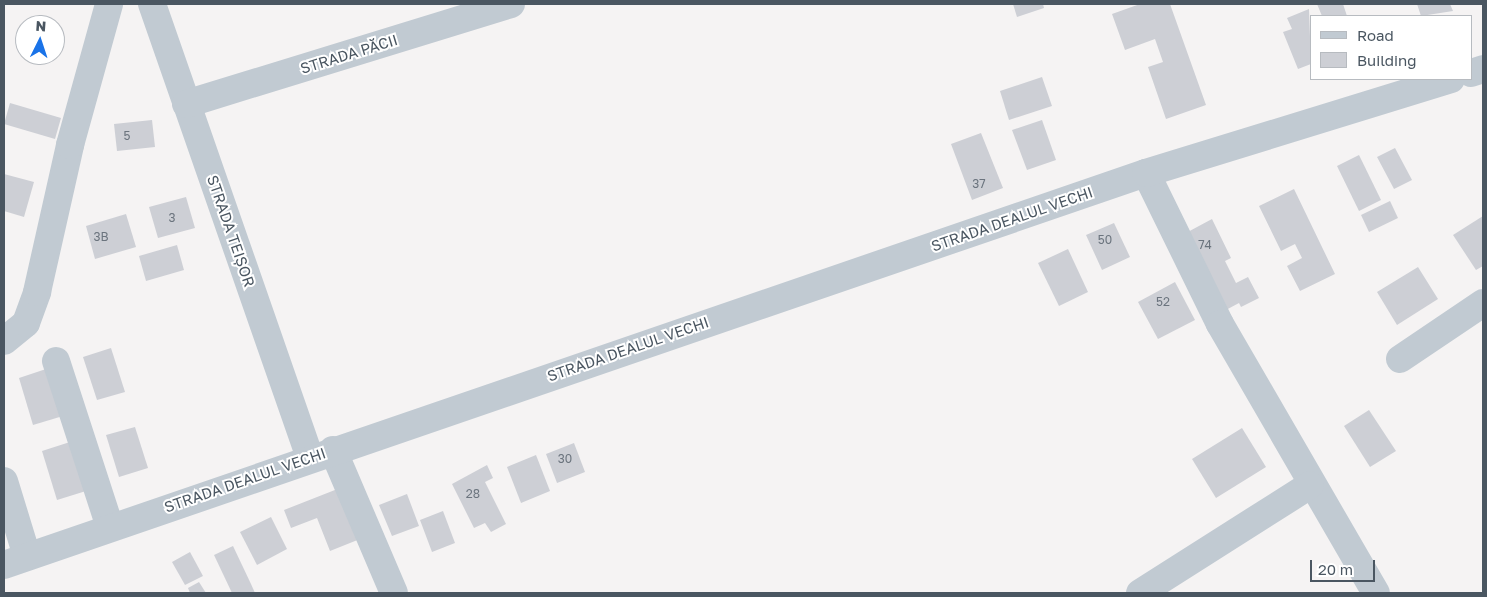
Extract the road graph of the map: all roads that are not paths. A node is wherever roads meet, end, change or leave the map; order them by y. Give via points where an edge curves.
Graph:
1 (109, 4) edge
2 (152, 4) edge
3 (511, 4) edge
4 (1448, 80) edge
5 (186, 104) junction
6 (1146, 173) junction
7 (1483, 303) edge
8 (4, 341) edge
9 (1400, 359) dead end
10 (56, 361) dead end
11 (322, 454) junction
12 (4, 481) edge
13 (1310, 485) junction
14 (110, 527) junction
15 (15, 560) edge
16 (394, 593) edge
17 (1140, 593) edge
18 (1376, 593) edge

1 - 8 street via 70,145 37,292 26,323
2 - 5 street, STRADA TEIȘOR
3 - 5 street, STRADA PĂCII
4 - 6 street, STRADA DEALUL VECHI
5 - 11 street, STRADA TEIȘOR
6 - 11 street, STRADA DEALUL VECHI
6 - 13 street via 1216,316
7 - 9 street
10 - 14 street
11 - 14 street, STRADA DEALUL VECHI
11 - 16 street, STRADA TEIȘOR
12 - 15 street
13 - 17 street
13 - 18 street
14 - 15 street, STRADA DEALUL VECHI

